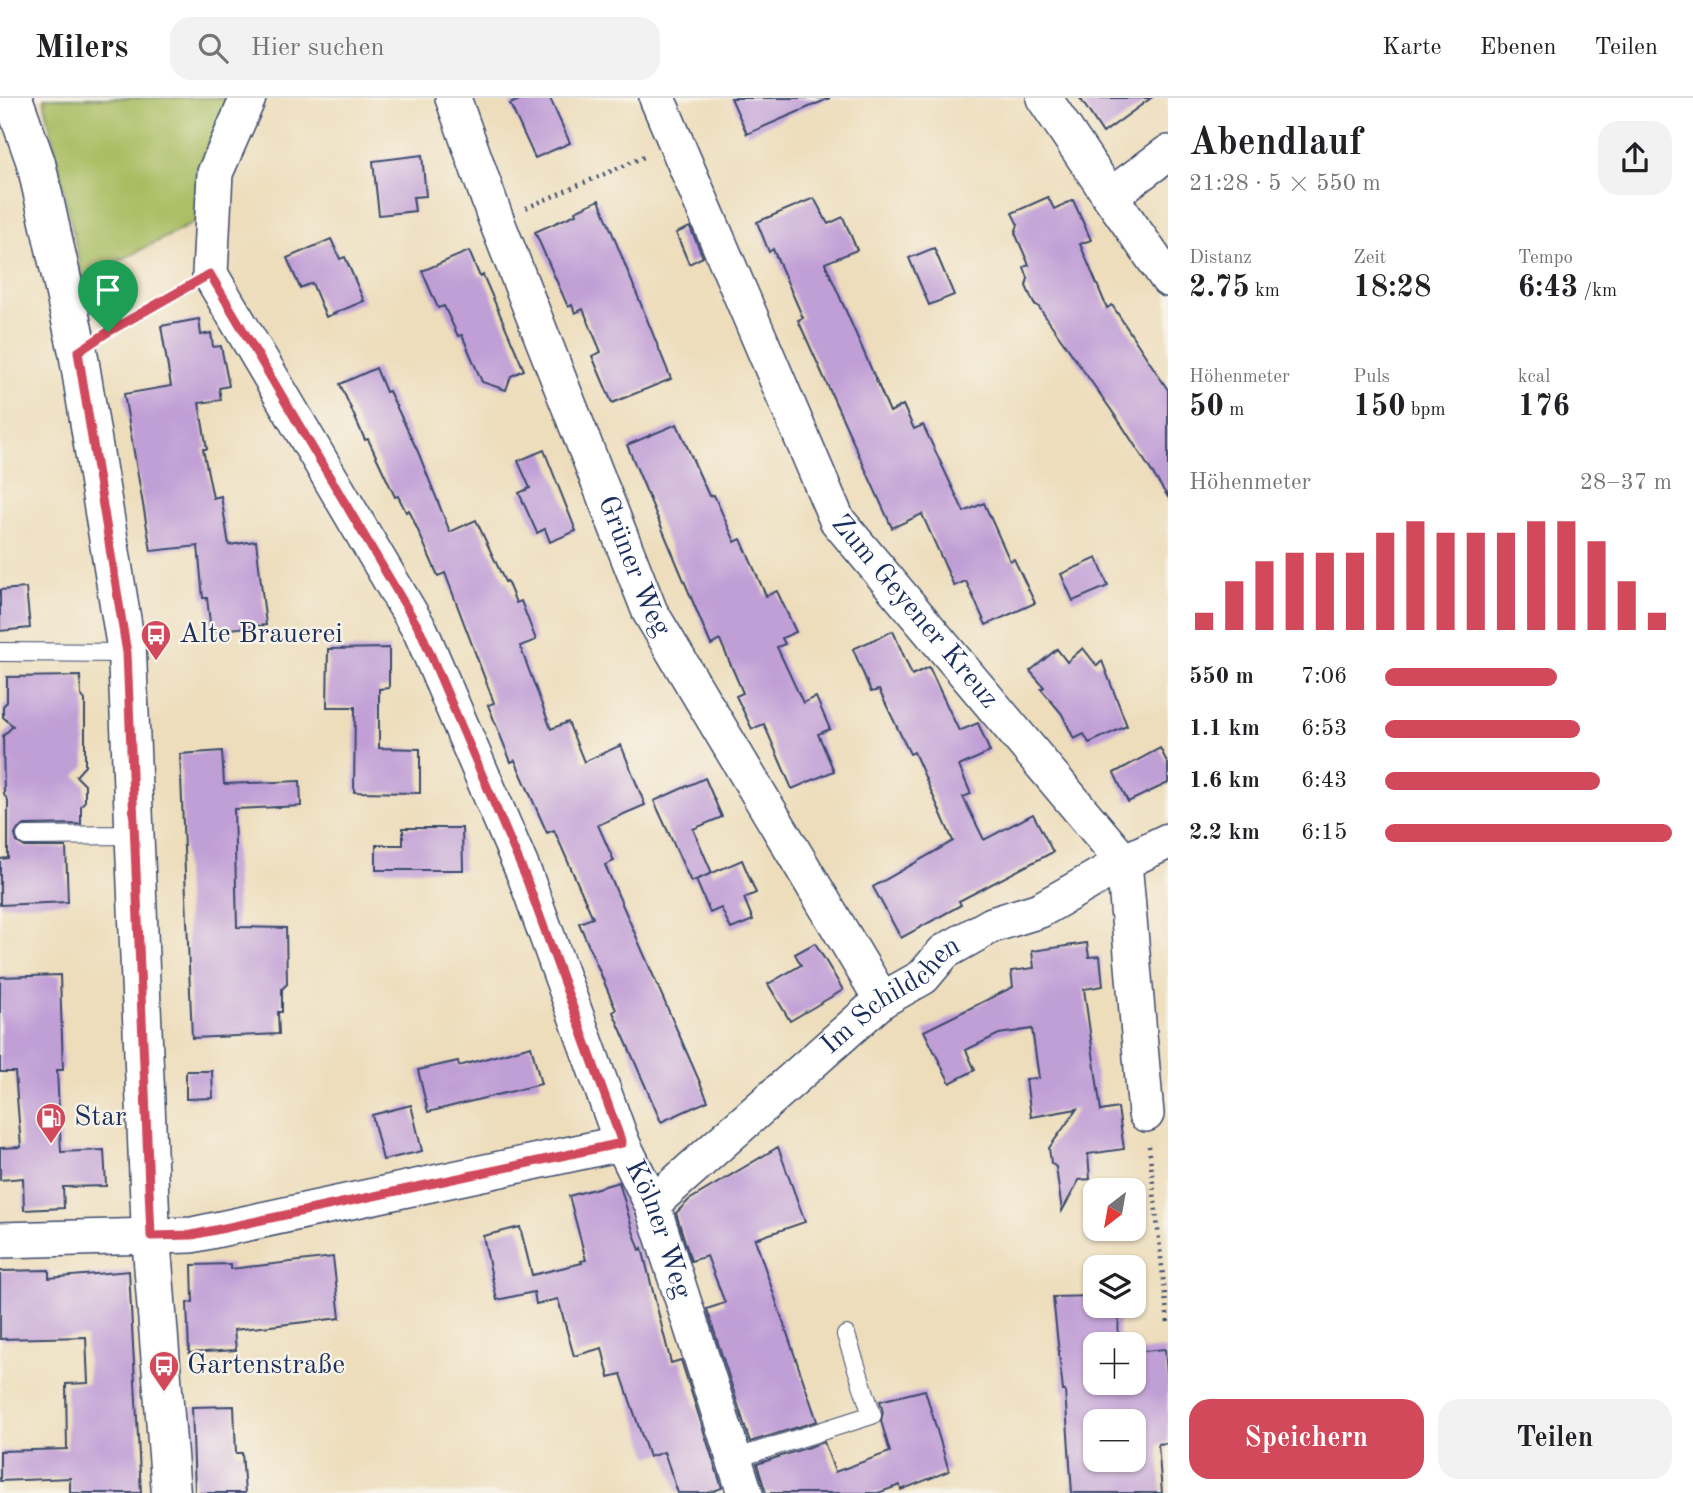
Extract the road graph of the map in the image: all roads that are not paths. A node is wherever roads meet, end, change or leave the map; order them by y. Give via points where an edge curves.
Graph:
1 (13, 98) edge
2 (248, 98) edge
3 (453, 98) edge
4 (657, 98) edge
5 (1044, 98) edge
6 (1168, 153) edge
7 (1110, 195) junction
8 (1168, 279) edge
9 (0, 652) edge
10 (127, 653) junction
11 (135, 835) junction
12 (26, 836) dead end
13 (1168, 841) edge
14 (1124, 862) junction
15 (882, 1000) junction
16 (1146, 1114) road end
17 (622, 1143) junction
18 (652, 1204) junction
19 (151, 1236) junction
20 (0, 1240) edge
21 (846, 1335) dead end
22 (734, 1459) junction
23 (171, 1493) edge
24 (745, 1493) edge

1 - 10 street via 36,163 78,352
2 - 17 street, Kölner Weg via 215,173 210,274 421,632 526,878
3 - 15 street, Grüner Weg via 650,612
4 - 14 street, Zum Geyener Kreuz via 837,520
5 - 7 street
6 - 7 street
7 - 8 street
9 - 10 lane
10 - 11 street
11 - 12 lane
11 - 19 street
13 - 14 street, Im Schildchen
14 - 15 street, Im Schildchen via 1040,910 992,925 944,952 923,977
14 - 16 street
15 - 18 street, Im Schildchen
17 - 18 street, Kölner Weg
17 - 19 street via 192,1235
18 - 22 street, Kölner Weg
19 - 20 street
19 - 23 street
21 - 22 lane via 872,1415
22 - 24 street, Kölner Weg

